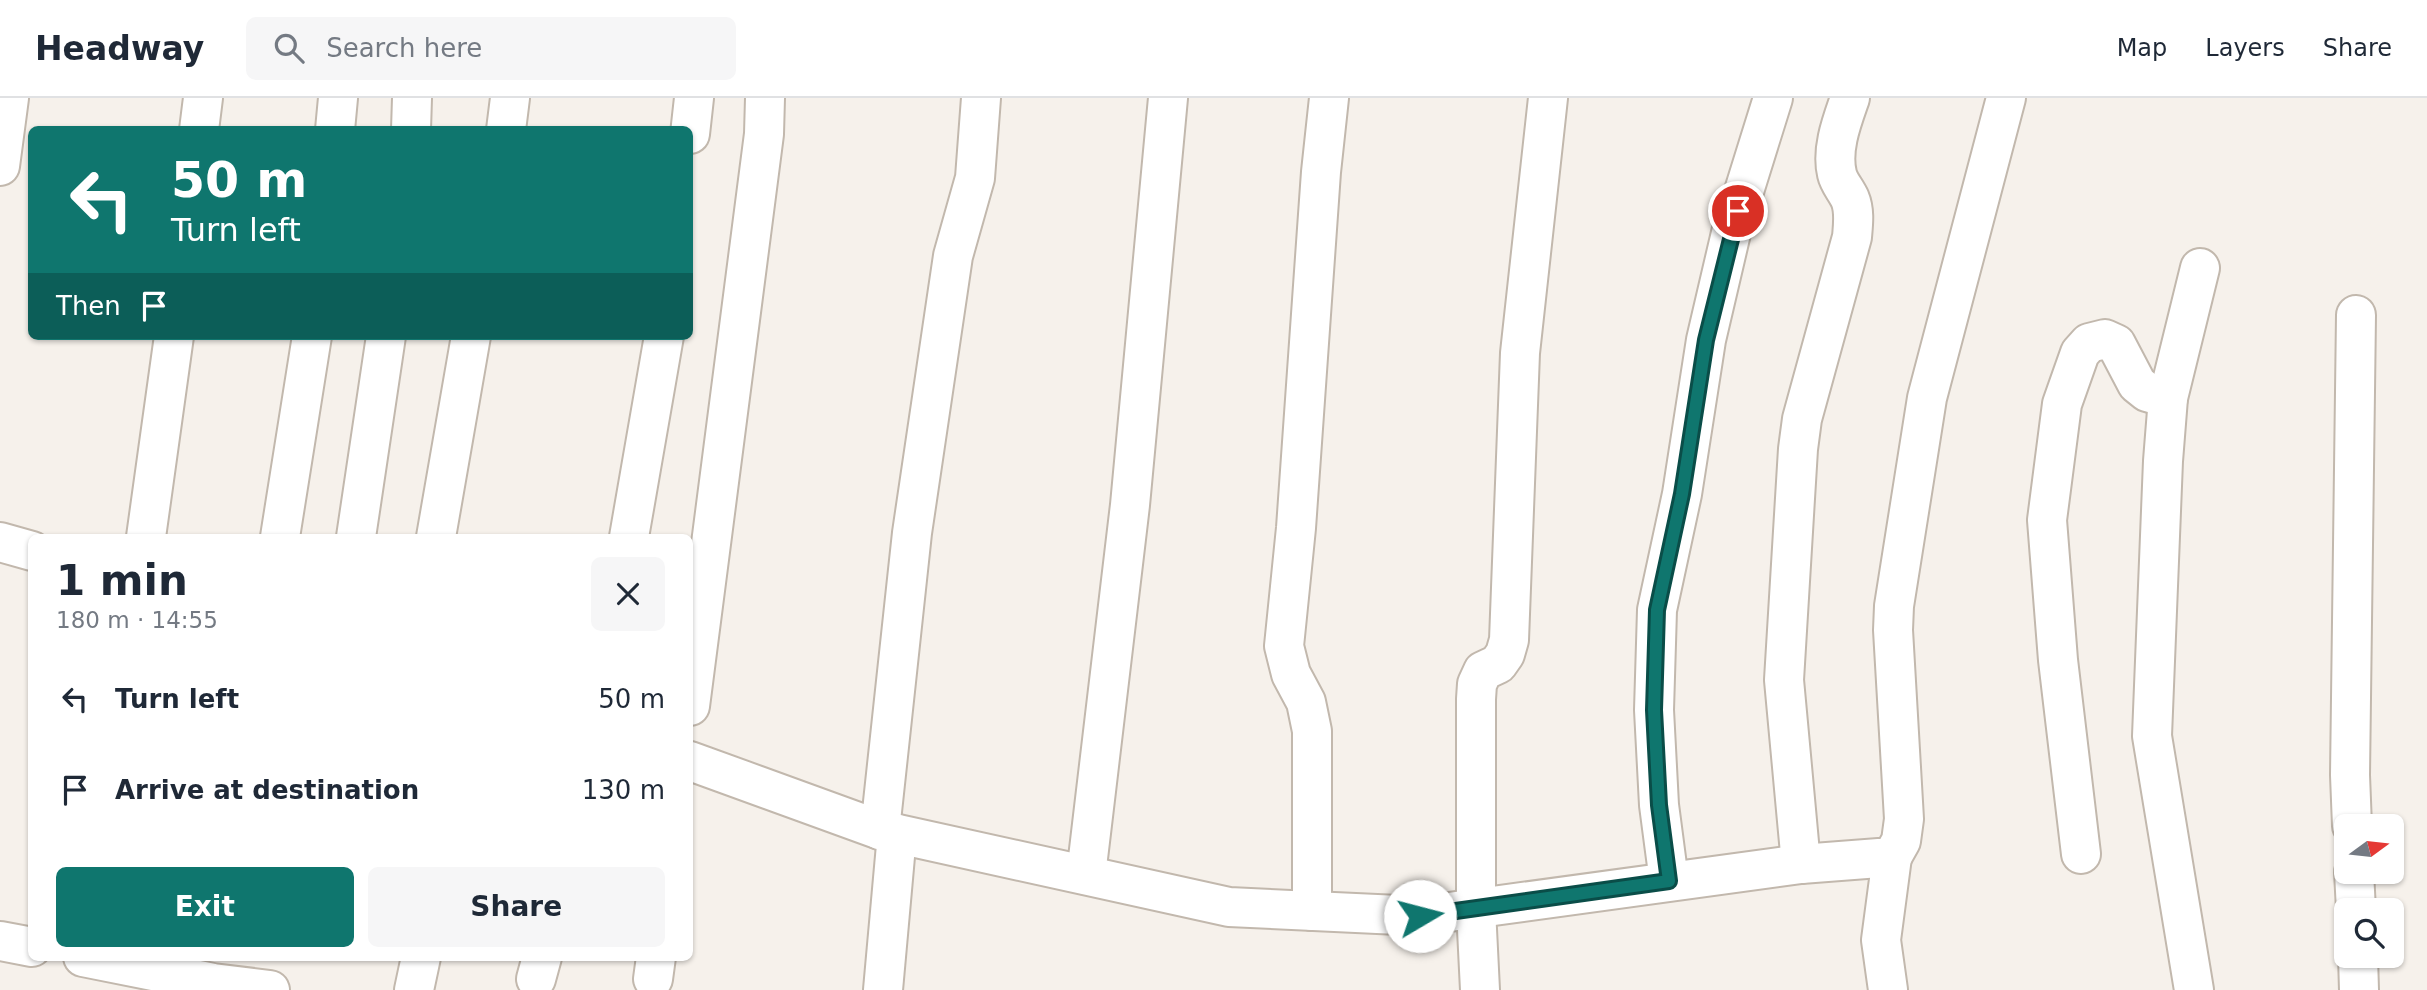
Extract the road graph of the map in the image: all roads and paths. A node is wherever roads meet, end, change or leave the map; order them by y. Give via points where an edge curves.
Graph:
1 (9, 98) edge
2 (203, 98) edge
3 (338, 98) edge
4 (412, 98) edge
5 (510, 98) edge
6 (694, 98) edge
7 (765, 98) edge
8 (981, 98) edge
9 (1168, 98) edge
10 (1329, 98) edge
11 (1548, 98) edge
12 (1773, 98) edge
13 (1850, 98) edge
14 (2006, 98) edge
15 (200, 126) edge
16 (335, 126) edge
17 (411, 126) edge
18 (506, 126) edge
19 (691, 126) edge
20 (0, 166) edge
21 (2200, 268) dead end
22 (2356, 314) dead end
23 (173, 340) edge
24 (311, 340) edge
25 (385, 340) edge
26 (470, 340) edge
27 (663, 340) edge
28 (2168, 398) junction
29 (146, 534) edge
30 (280, 534) edge
31 (356, 534) edge
32 (437, 534) edge
33 (630, 534) edge
34 (0, 542) edge
35 (28, 550) edge
36 (693, 683) edge
37 (693, 762) edge
38 (2352, 814) edge
39 (888, 832) junction
40 (2081, 854) dead end
41 (1892, 857) junction
42 (1801, 864) junction
43 (1086, 875) junction
44 (1669, 881) junction
45 (1476, 908) junction
46 (1312, 911) junction
47 (0, 941) edge
48 (28, 946) edge
49 (99, 961) edge
50 (420, 961) edge
51 (2358, 968) edge
52 (143, 972) edge
53 (215, 977) edge
54 (1480, 982) edge
55 (270, 990) edge
56 (414, 990) edge
57 (883, 990) edge
58 (1888, 990) edge
59 (2194, 990) edge
60 (2359, 990) edge

1 - 20 street
2 - 15 street
3 - 16 street
4 - 17 street
5 - 18 street
6 - 19 street
7 - 36 street
8 - 39 street via 975,178 953,256 912,533
9 - 43 street via 1131,492
10 - 46 street via 1283,646 1306,702 1312,731
11 - 45 street via 1520,353 1509,640 1498,664 1483,671 1477,684
12 - 44 street via 1731,233 1706,340 1682,494 1657,610 1654,710
13 - 42 street via 1836,156 1837,173 1851,202 1852,237 1802,419 1798,449 1784,680
14 - 41 street via 1927,398 1894,607 1904,819 1901,841
21 - 28 street
22 - 38 street
23 - 29 street
24 - 30 street
25 - 31 street
26 - 32 street
27 - 33 street
28 - 40 street via 2137,384 2116,344 2105,339 2089,343 2080,354 2062,404 2047,520
28 - 59 street via 2152,736
34 - 35 street
37 - 39 street
39 - 43 street
39 - 57 street
41 - 42 street
41 - 58 street via 1881,940
42 - 44 street
43 - 46 street via 1229,906
44 - 45 street
45 - 46 street via 1420,916
45 - 54 street
47 - 48 street
49 - 52 street
50 - 56 street
51 - 60 street
52 - 53 street
53 - 55 street

